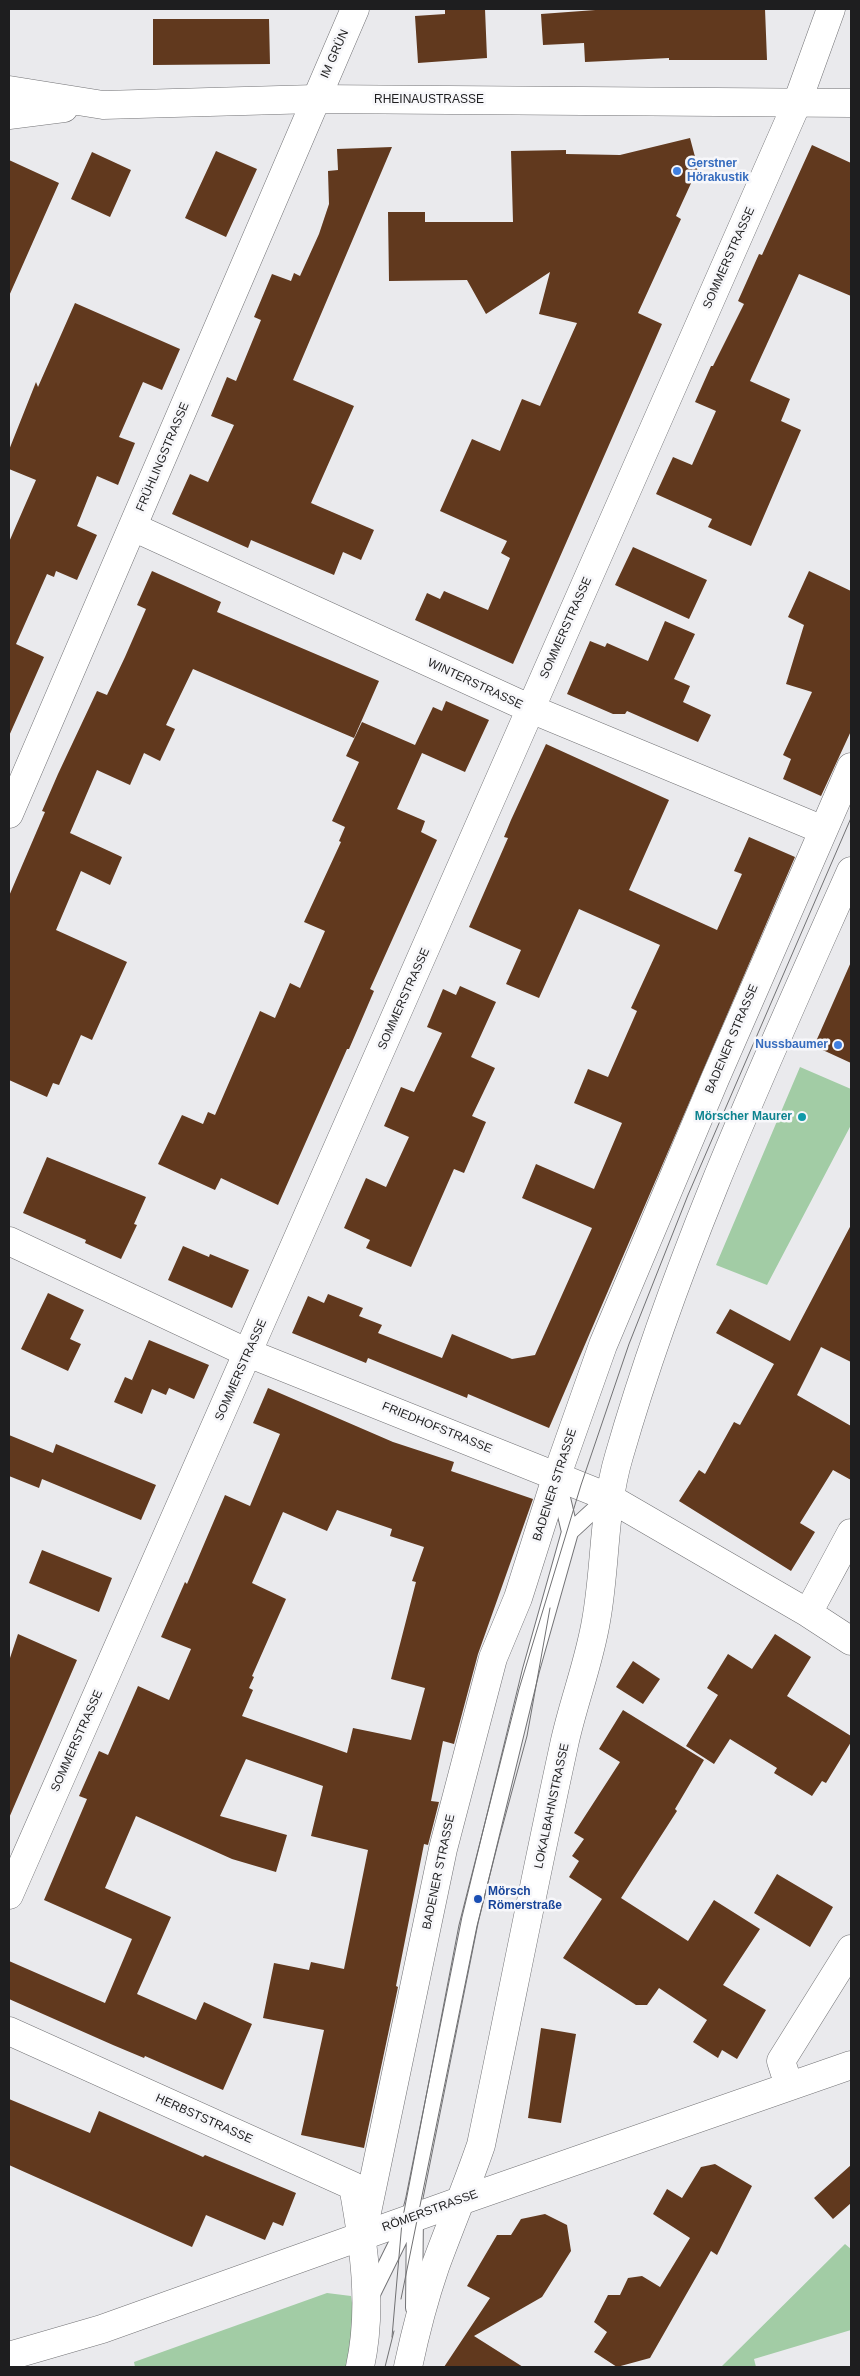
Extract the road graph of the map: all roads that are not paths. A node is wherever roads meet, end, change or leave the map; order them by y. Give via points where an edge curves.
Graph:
1 (355, 9) edge
2 (831, 9) edge
3 (9, 90) edge
4 (315, 99) junction
5 (797, 103) junction
6 (851, 103) edge
7 (103, 105) junction
8 (9, 115) edge
9 (133, 527) junction
10 (531, 709) junction
11 (851, 767) edge
12 (9, 814) edge
13 (823, 830) junction
14 (851, 871) edge
15 (9, 1241) edge
16 (248, 1353) junction
17 (556, 1476) junction
18 (608, 1497) junction
19 (570, 1532) junction
20 (851, 1533) edge
21 (808, 1613) junction
22 (851, 1641) edge
23 (9, 1895) edge
24 (851, 1949) edge
25 (9, 2031) edge
26 (851, 2065) edge
27 (789, 2086) junction
28 (462, 2200) junction
29 (413, 2212) junction
30 (362, 2236) junction
31 (367, 2304) junction
32 (414, 2338) junction
33 (9, 2356) edge
34 (360, 2367) edge
35 (408, 2367) edge

1 - 4 street, IM GRÜN
2 - 5 street, SOMMERSTRASSE
3 - 7 street, RHEINAUSTRASSE
4 - 5 street, RHEINAUSTRASSE
4 - 7 street, RHEINAUSTRASSE
4 - 9 street, FRÜHLINGSTRASSE
5 - 6 street, RHEINAUSTRASSE
5 - 10 street, SOMMERSTRASSE
7 - 8 street
9 - 10 street, WINTERSTRASSE
9 - 12 street, FRÜHLINGSTRASSE
10 - 13 street, WINTERSTRASSE
10 - 16 street, SOMMERSTRASSE
11 - 13 street, BADENER STRASSE
13 - 17 street, BADENER STRASSE via 603,1345
14 - 18 street via 759,1076 676,1284 648,1363
15 - 16 street, FRIEDHOFSTRASSE
16 - 17 street, FRIEDHOFSTRASSE
16 - 23 street, SOMMERSTRASSE
17 - 18 street, FRIEDHOFSTRASSE
17 - 19 lane
17 - 30 street, BADENER STRASSE via 518,1598 493,1658 450,1821
18 - 19 lane
18 - 21 street, FRIEDHOFSTRASSE
18 - 28 street, LOKALBAHNSTRASSE via 596,1623 565,1740 481,2145
19 - 29 lane via 531,1670 470,1920
20 - 21 street
21 - 22 street, FRIEDHOFSTRASSE
24 - 27 street via 781,2061
25 - 30 street, HERBSTSTRASSE via 353,2186
26 - 27 street, RÖMERSTRASSE
27 - 28 street, RÖMERSTRASSE
28 - 29 street, RÖMERSTRASSE
28 - 32 street, LOKALBAHNSTRASSE via 435,2268
29 - 30 street, RÖMERSTRASSE
29 - 31 lane
29 - 32 lane
30 - 31 street
30 - 33 street, RÖMERSTRASSE via 102,2329
31 - 34 street
32 - 35 street, LOKALBAHNSTRASSE

